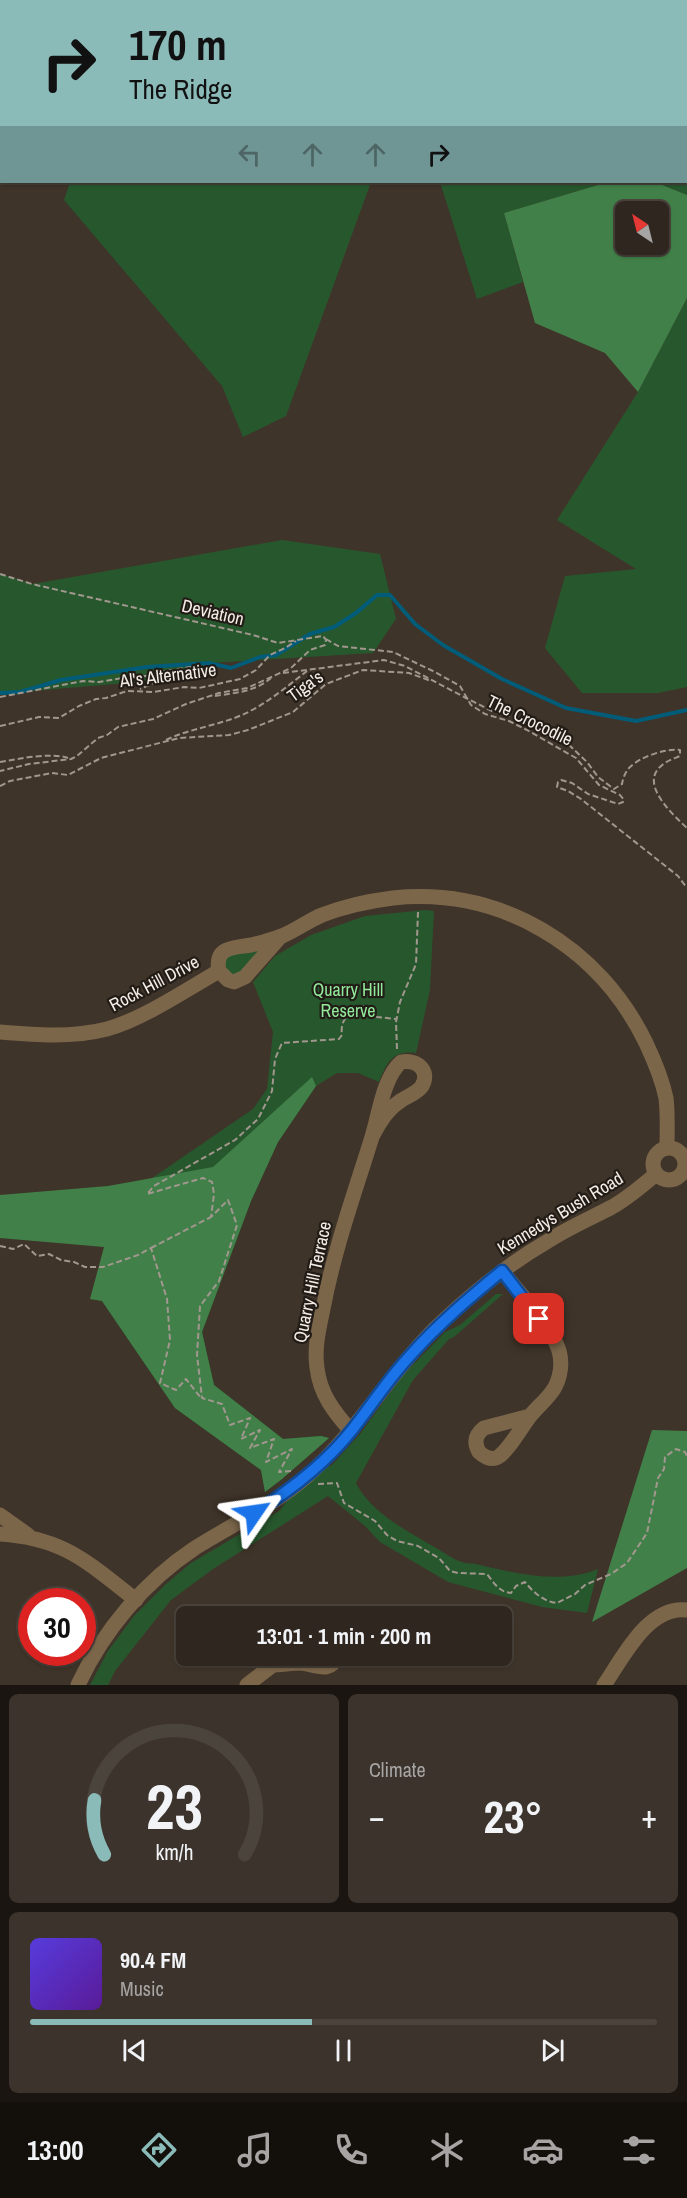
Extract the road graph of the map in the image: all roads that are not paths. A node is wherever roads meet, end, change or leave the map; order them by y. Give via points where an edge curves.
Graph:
1 (281, 936) junction
2 (219, 971) junction
3 (0, 1032) edge
4 (373, 1135) junction
5 (667, 1148) junction
6 (686, 1163) edge
7 (656, 1174) junction
8 (502, 1271) junction
9 (530, 1416) dead end
10 (351, 1431) junction
11 (0, 1515) edge
12 (0, 1534) edge
13 (31, 1537) junction
14 (136, 1600) junction
15 (687, 1610) edge
16 (271, 1666) edge
17 (314, 1666) edge
18 (330, 1666) edge
19 (78, 1685) edge
20 (247, 1685) edge
21 (604, 1685) edge

1 - 2 street, Rock Hill Drive via 224,951 219,957
1 - 2 street, Rock Hill Drive via 240,980 228,980
1 - 5 street, Rock Hill Drive via 346,907 419,897 474,903 522,919 568,946 603,977 627,1008 655,1062 666,1099
2 - 3 street, Rock Hill Drive via 131,1020 107,1029 62,1035
4 - 4 street, Quarry Hill Terrace via 391,1074 401,1062 414,1062 424,1071 421,1087 392,1108
4 - 10 street, Quarry Hill Terrace via 339,1239 316,1351 328,1404
5 - 6 street via 679,1152
5 - 7 street via 654,1158
6 - 7 street via 675,1180 664,1180
7 - 8 street, Kennedys Bush Road via 613,1206 548,1240
8 - 9 street via 550,1332 560,1354 556,1385
8 - 10 street, Kennedys Bush Road via 424,1339
10 - 14 street, Kennedys Bush Road via 306,1477 278,1499 192,1550
11 - 13 street
12 - 13 street
13 - 14 street via 73,1553
14 - 19 street, Kennedys Bush Road via 100,1646
15 - 21 street via 666,1611 644,1628
16 - 20 street
17 - 18 street

